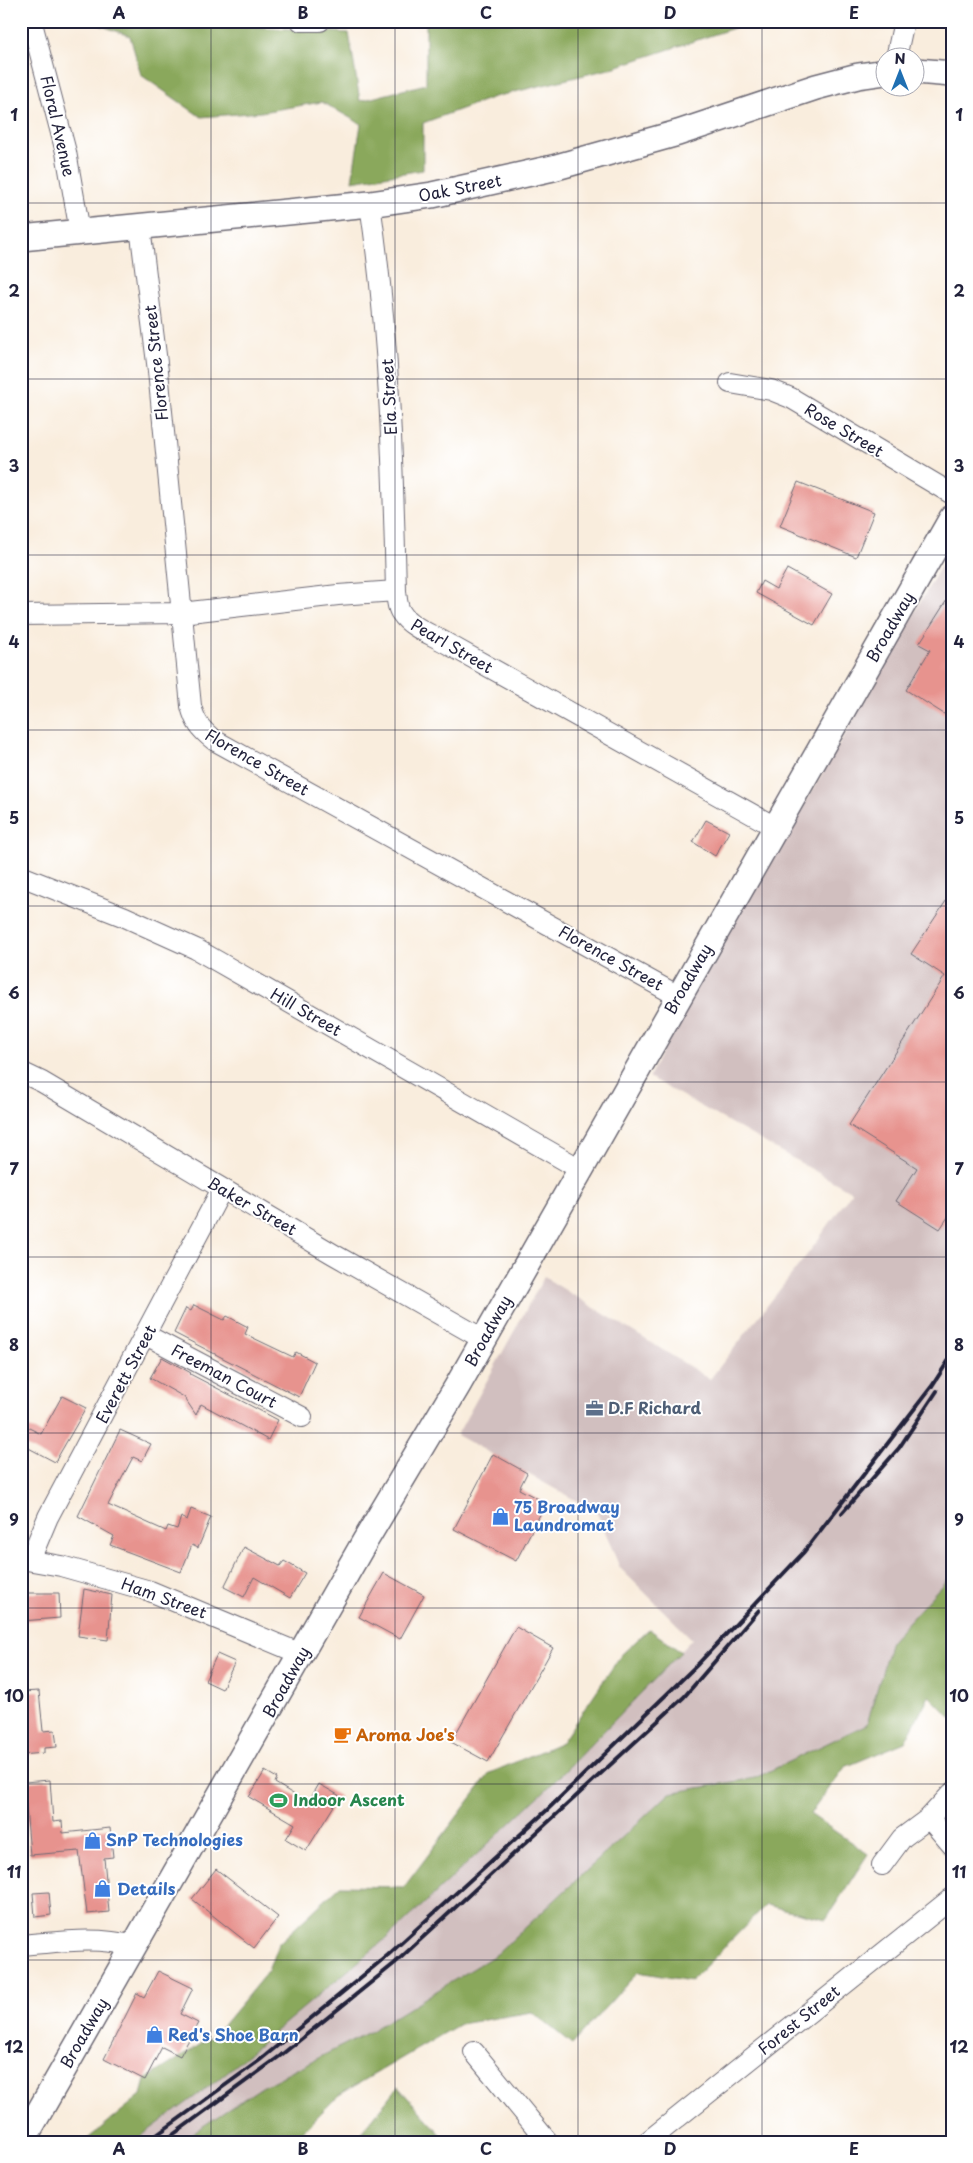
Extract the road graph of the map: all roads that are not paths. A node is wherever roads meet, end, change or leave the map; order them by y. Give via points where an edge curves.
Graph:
1 (301, 21) edge
2 (320, 21) edge
3 (904, 21) edge
4 (32, 22) edge
5 (898, 48) edge
6 (926, 72) edge
7 (876, 73) edge
8 (952, 74) edge
9 (370, 204) junction
10 (140, 227) junction
11 (80, 232) junction
12 (21, 238) edge
13 (730, 383) dead end
14 (952, 494) edge
15 (952, 518) edge
16 (396, 591) junction
17 (181, 613) junction
18 (21, 615) edge
19 (775, 827) junction
20 (21, 876) edge
21 (678, 996) junction
22 (21, 1072) edge
23 (580, 1169) junction
24 (222, 1188) junction
25 (146, 1335) junction
26 (483, 1339) junction
27 (302, 1417) dead end
28 (26, 1559) edge
29 (301, 1654) junction
30 (952, 1793) edge
31 (928, 1818) junction
32 (952, 1845) edge
33 (882, 1865) dead end
34 (952, 1898) edge
35 (21, 1945) edge
36 (134, 1946) junction
37 (474, 2052) dead end
38 (22, 2142) edge
39 (548, 2142) edge
40 (648, 2142) edge

1 - 2 street
3 - 5 street
4 - 11 street, Floral Avenue via 66,152
6 - 8 street
7 - 9 street, Oak Street via 816,87 678,133 553,168
9 - 10 street, Oak Street
9 - 16 street, Ela Street via 387,362
10 - 11 street, Oak Street
10 - 17 street, Florence Street via 158,371
11 - 12 street, Oak Street
13 - 14 street, Rose Street via 771,390 791,398
15 - 19 street, Broadway
16 - 17 street
16 - 19 street, Pearl Street via 398,606 409,621
17 - 18 street
17 - 21 street, Florence Street via 191,706 194,720 201,730
19 - 21 street, Broadway
20 - 23 street, Hill Street via 196,949
21 - 23 street, Broadway
22 - 24 street, Baker Street
23 - 26 street, Broadway
24 - 25 street, Everett Street
24 - 26 street, Baker Street
25 - 27 street, Freeman Court
25 - 28 street, Everett Street
26 - 29 street, Broadway
28 - 29 street, Ham Street via 78,1570 150,1592
29 - 36 street, Broadway
30 - 31 street
31 - 32 street
31 - 33 street via 902,1838
34 - 40 street, Forest Street
35 - 36 street via 90,1939
36 - 38 street, Broadway
37 - 39 street

